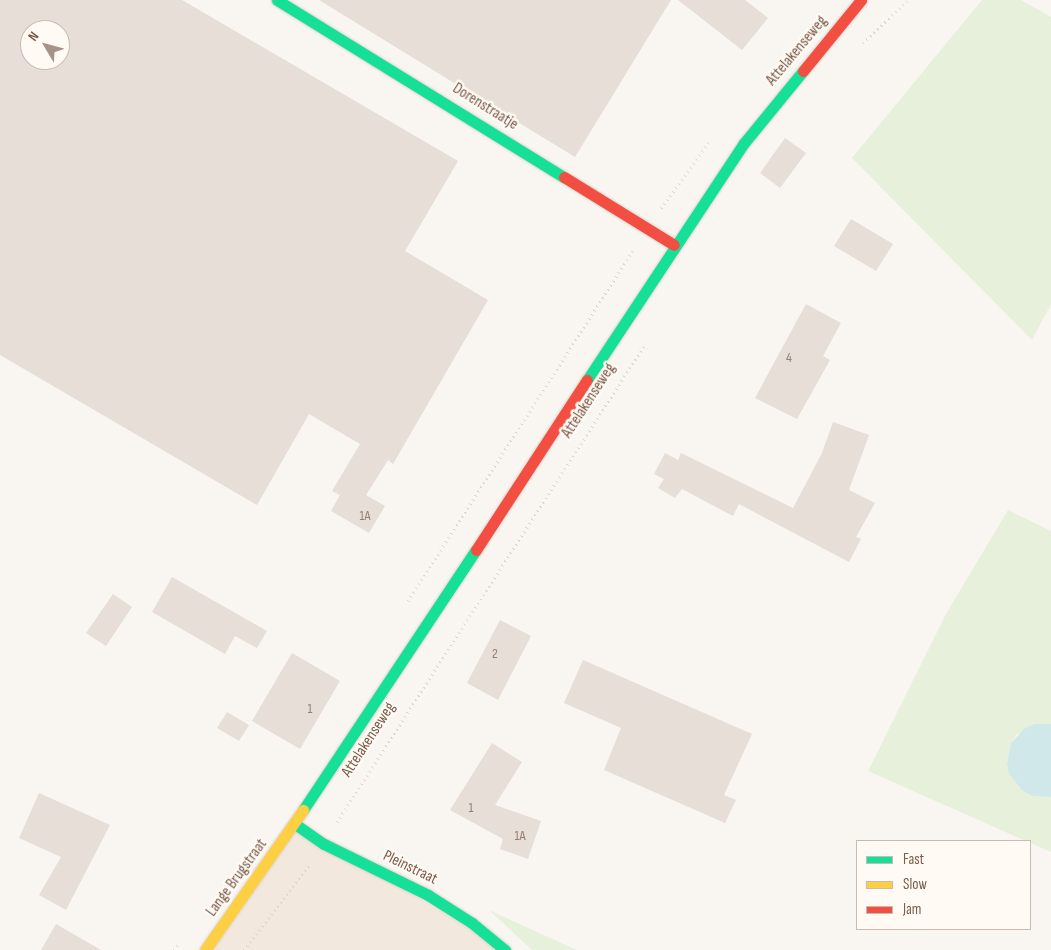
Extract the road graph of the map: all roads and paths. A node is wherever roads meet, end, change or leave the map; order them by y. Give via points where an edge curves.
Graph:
1 (277, 0) edge
2 (861, 0) edge
3 (908, 0) edge
4 (859, 46) dead end
5 (674, 245) junction
6 (647, 340) dead end
7 (295, 824) junction
8 (324, 844) junction
9 (205, 950) edge
10 (244, 950) edge
11 (505, 950) edge

1 - 5 street, Dorenstraatje
2 - 5 street, Attelakenseweg via 759,122
3 - 4 path
5 - 7 street, Attelakenseweg
6 - 8 path, Attelakenseweg
7 - 8 street, Pleinstraat
7 - 9 street, Lange Brugstraat
8 - 10 path
8 - 11 street, Pleinstraat via 428,895 472,923

